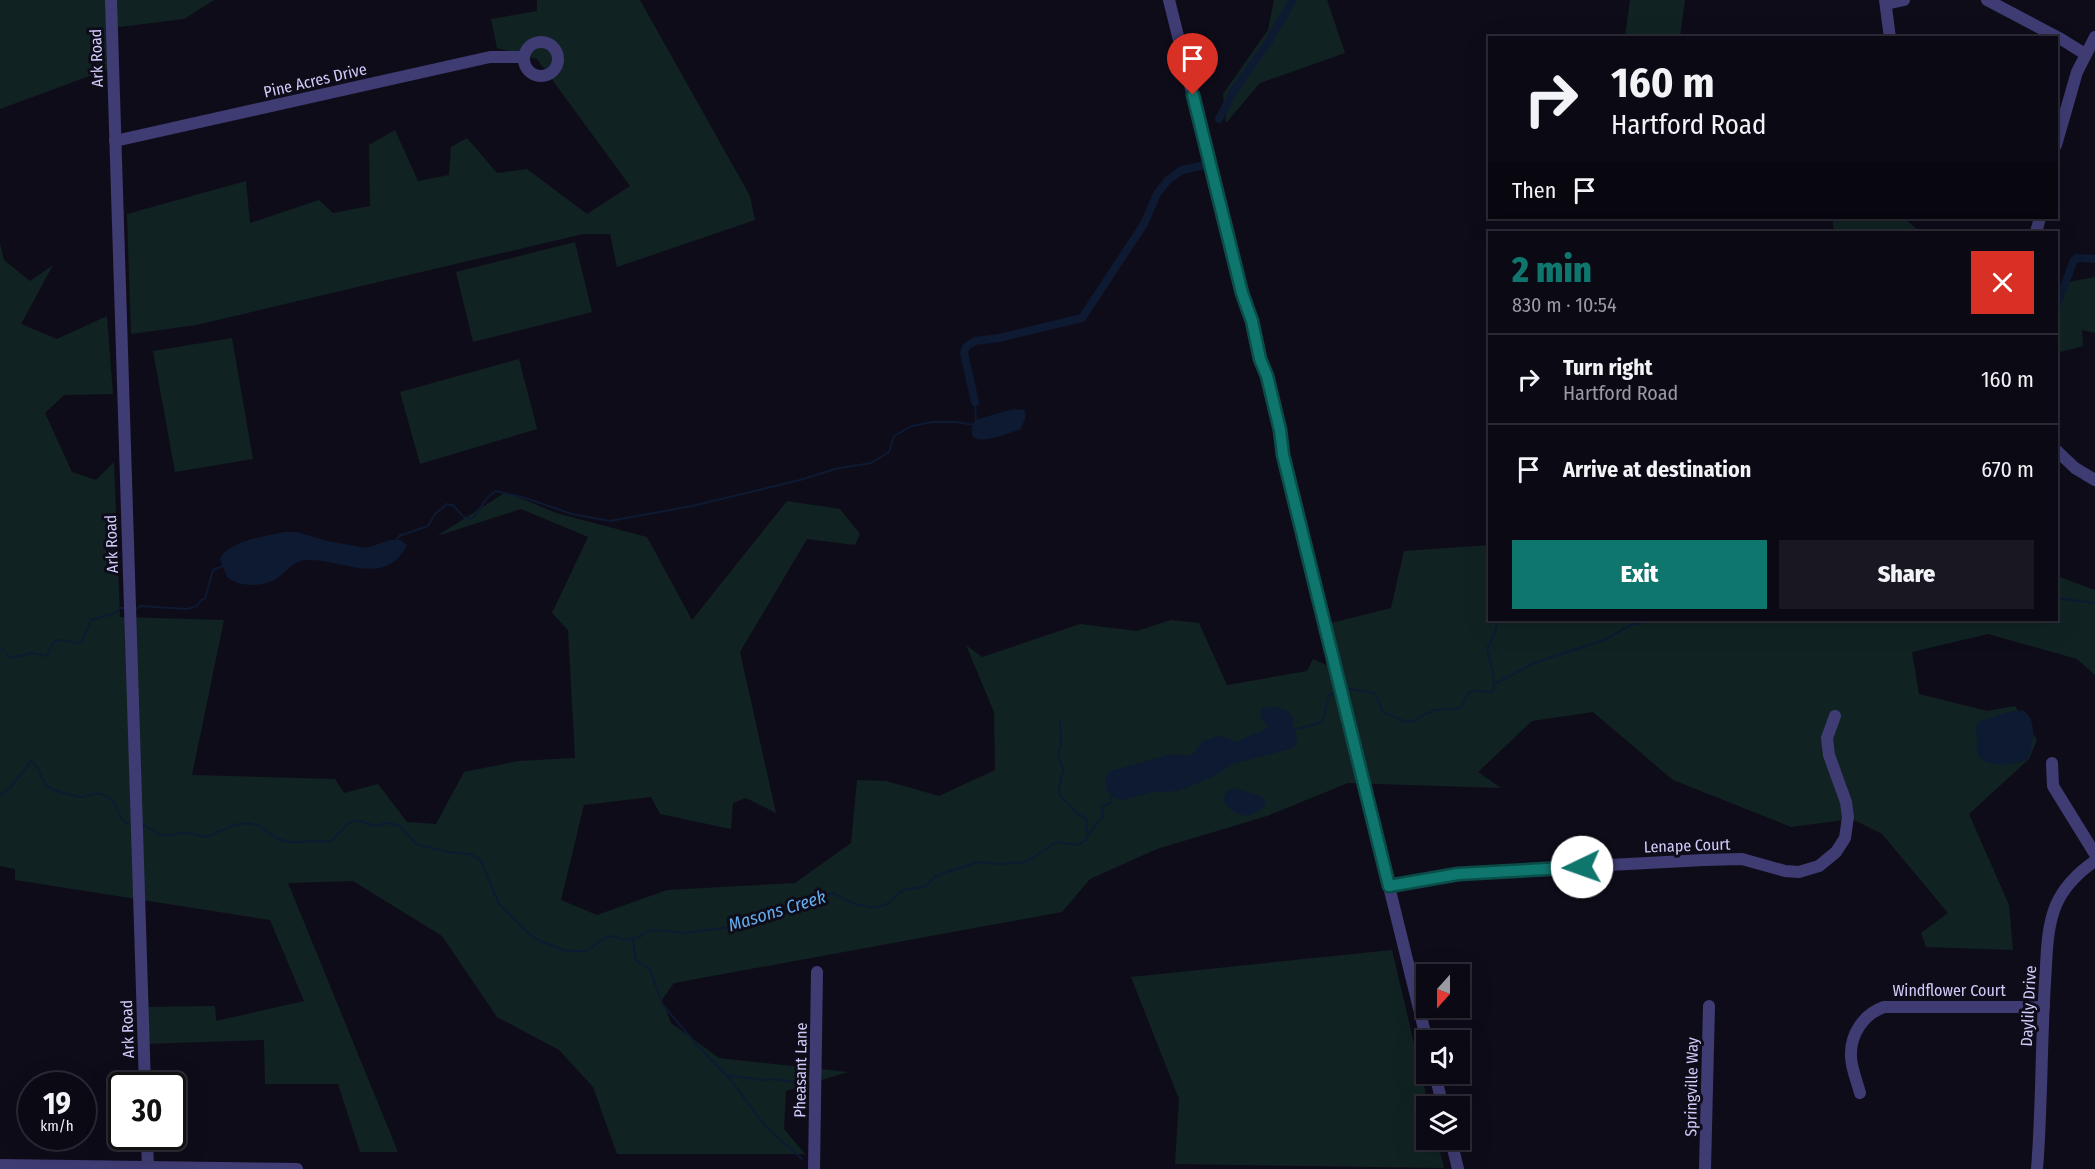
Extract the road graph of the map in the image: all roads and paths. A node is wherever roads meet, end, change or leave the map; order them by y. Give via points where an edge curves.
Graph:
1 (111, 0) edge
2 (1169, 0) edge
3 (1904, 0) edge
4 (1987, 0) edge
5 (1885, 2) edge
6 (1890, 36) edge
7 (2055, 36) edge
8 (2058, 37) edge
9 (2095, 37) edge
10 (2085, 54) junction
11 (524, 57) dead end
12 (2058, 139) edge
13 (115, 141) junction
14 (2058, 452) edge
15 (2095, 480) edge
16 (1835, 716) dead end
17 (2052, 763) dead end
18 (2095, 854) edge
19 (2095, 861) edge
20 (1389, 886) junction
21 (818, 972) dead end
22 (1709, 1006) dead end
23 (2044, 1007) junction
24 (1424, 1030) edge
25 (145, 1072) edge
26 (1860, 1093) dead end
27 (147, 1150) edge
28 (1453, 1150) edge
29 (0, 1165) edge
30 (148, 1168) edge
31 (297, 1169) edge
32 (814, 1169) edge
33 (1458, 1169) edge
34 (1705, 1169) edge
35 (2037, 1169) edge

1 - 13 street, Ark Road
2 - 20 street via 1242,293 1267,376
3 - 5 street
4 - 7 street
5 - 6 street
8 - 10 street
9 - 10 street
10 - 12 street
11 - 13 street, Pine Acres Drive via 490,57
13 - 25 street, Ark Road
14 - 15 street
16 - 20 street, Lenape Court via 1827,738 1846,802 1848,827 1836,852 1810,870 1785,871 1748,860 1725,859 1479,872
17 - 18 street via 2053,786
19 - 23 street, Daylily Drive via 2069,884 2056,905 2049,934
20 - 24 street
21 - 32 street, Pheasant Lane
22 - 34 street, Springville Way
23 - 26 street, Windflower Court via 1877,1009 1859,1027 1851,1049
23 - 35 street, Daylily Drive
27 - 30 street
28 - 33 street
29 - 30 street
30 - 31 street

